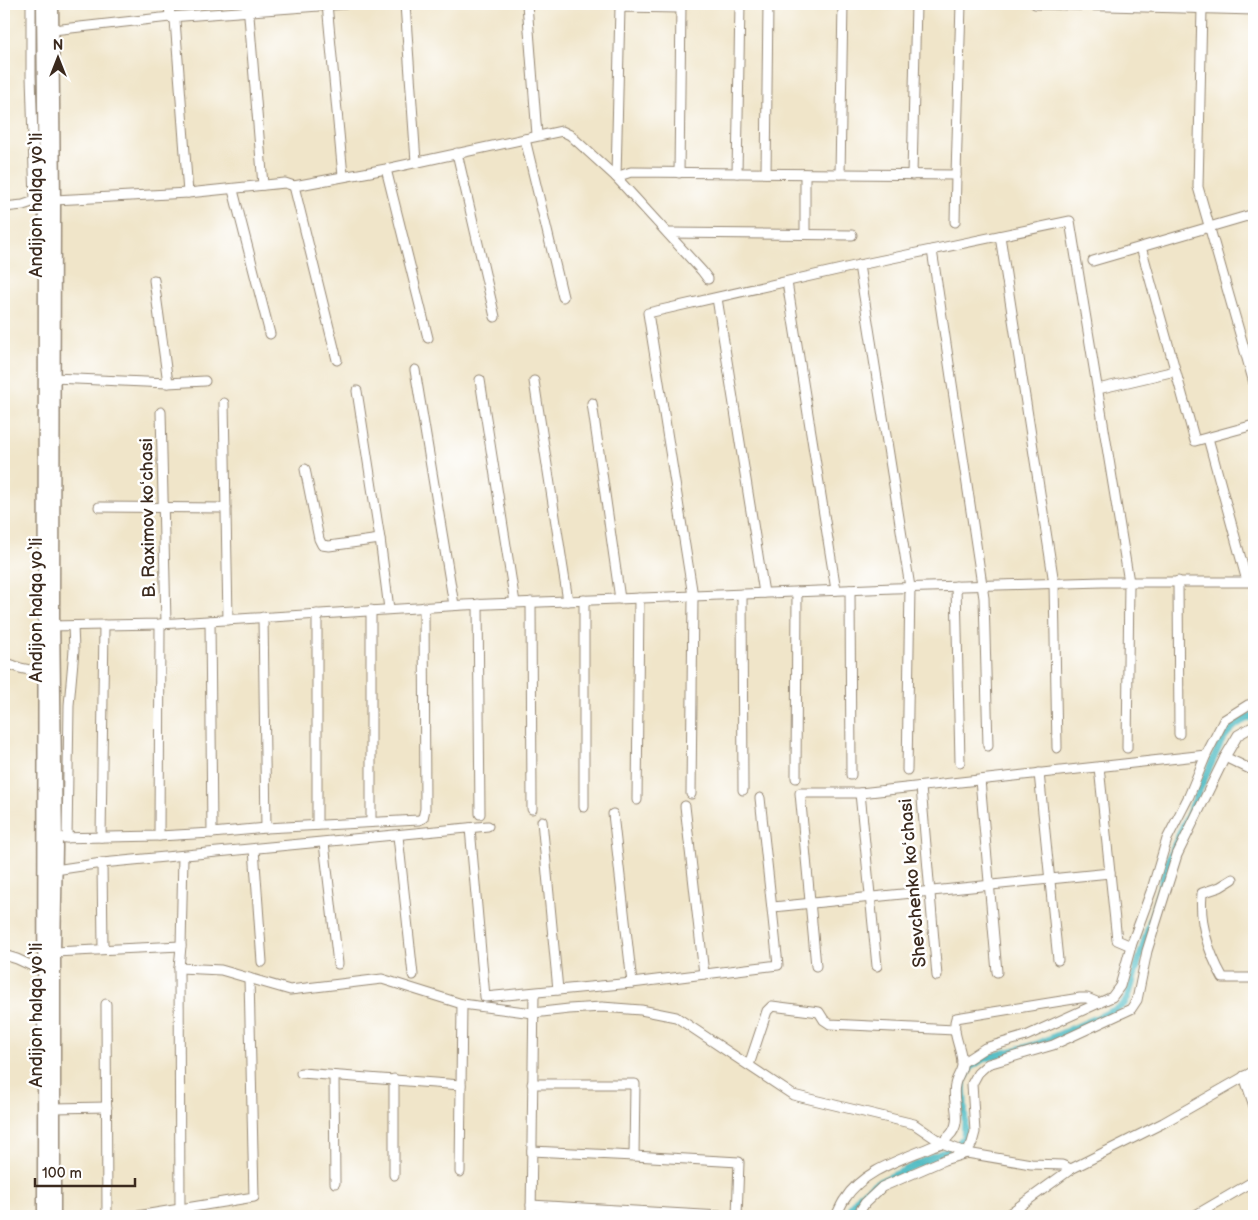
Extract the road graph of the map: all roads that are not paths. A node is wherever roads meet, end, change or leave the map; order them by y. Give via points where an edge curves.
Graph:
1 (31, 4) edge
2 (43, 4) edge
3 (52, 4) edge
4 (169, 4) edge
5 (346, 4) edge
6 (405, 4) edge
7 (527, 4) edge
8 (740, 4) edge
9 (768, 4) edge
10 (843, 4) edge
11 (916, 4) edge
12 (961, 4) edge
13 (1035, 4) edge
14 (1065, 4) edge
15 (327, 5) edge
16 (620, 5) edge
17 (1125, 5) edge
18 (681, 6) edge
19 (1186, 6) edge
20 (248, 7) edge
21 (1202, 8) junction
22 (1249, 8) edge
23 (170, 17) junction
24 (53, 30) junction
25 (537, 135) junction
26 (525, 139) junction
27 (457, 153) junction
28 (416, 162) junction
29 (386, 169) junction
30 (679, 173) junction
31 (737, 173) junction
32 (766, 174) junction
33 (805, 174) junction
34 (840, 174) junction
35 (912, 175) junction
36 (956, 175) junction
37 (343, 176) junction
38 (616, 177) junction
39 (263, 185) junction
40 (294, 186) junction
41 (233, 190) junction
42 (188, 193) junction
43 (44, 201) junction
44 (4, 207) edge
45 (1254, 214) edge
46 (955, 222) dead end
47 (1209, 227) junction
48 (668, 233) junction
49 (805, 234) junction
50 (852, 235) dead end
51 (1000, 236) junction
52 (1141, 247) junction
53 (932, 250) junction
54 (1092, 261) dead end
55 (859, 265) junction
56 (708, 279) dead end
57 (154, 280) dead end
58 (787, 282) junction
59 (563, 297) dead end
60 (716, 298) junction
61 (495, 317) dead end
62 (270, 334) dead end
63 (428, 338) dead end
64 (337, 360) dead end
65 (415, 370) dead end
66 (1175, 371) junction
67 (53, 378) junction
68 (480, 380) dead end
69 (205, 381) dead end
70 (534, 381) dead end
71 (1254, 383) edge
72 (168, 384) junction
73 (1098, 389) junction
74 (357, 391) dead end
75 (224, 403) dead end
76 (592, 403) dead end
77 (161, 412) dead end
78 (1254, 425) edge
79 (1208, 438) junction
80 (305, 469) dead end
81 (99, 507) dead end
82 (164, 508) junction
83 (226, 508) junction
84 (380, 539) junction
85 (1129, 582) junction
86 (1178, 582) junction
87 (1250, 582) edge
88 (1054, 584) junction
89 (982, 585) junction
90 (956, 586) junction
91 (910, 587) junction
92 (836, 590) junction
93 (850, 590) junction
94 (797, 592) junction
95 (764, 593) junction
96 (742, 594) junction
97 (693, 596) junction
98 (620, 598) junction
99 (639, 598) junction
100 (568, 600) junction
101 (584, 600) junction
102 (514, 602) junction
103 (531, 602) junction
104 (478, 604) junction
105 (454, 605) junction
106 (424, 607) junction
107 (388, 609) junction
108 (371, 610) junction
109 (317, 614) junction
110 (263, 617) junction
111 (228, 620) junction
112 (210, 621) junction
113 (163, 623) junction
114 (104, 625) junction
115 (48, 626) junction
116 (73, 626) junction
117 (4, 662) edge
118 (44, 673) junction
119 (1254, 704) edge
120 (1254, 726) edge
121 (1179, 734) dead end
122 (988, 746) dead end
123 (1057, 748) dead end
124 (1126, 748) dead end
125 (1206, 755) junction
126 (1224, 756) junction
127 (960, 762) dead end
128 (1099, 767) junction
129 (907, 770) dead end
130 (1254, 771) edge
131 (1039, 773) junction
132 (851, 775) dead end
133 (796, 778) dead end
134 (980, 780) junction
135 (921, 786) junction
136 (743, 790) dead end
137 (860, 793) junction
138 (691, 794) dead end
139 (760, 798) dead end
140 (637, 800) dead end
141 (685, 806) dead end
142 (584, 807) dead end
143 (532, 809) dead end
144 (480, 814) dead end
145 (613, 814) dead end
146 (542, 821) dead end
147 (371, 822) junction
148 (317, 826) junction
149 (488, 826) dead end
150 (266, 828) junction
151 (470, 828) junction
152 (212, 833) junction
153 (159, 836) junction
154 (398, 836) junction
155 (101, 837) junction
156 (62, 838) junction
157 (324, 843) junction
158 (254, 849) junction
159 (182, 856) junction
160 (102, 863) junction
161 (55, 870) junction
162 (1110, 873) junction
163 (1233, 879) dead end
164 (1050, 880) junction
165 (989, 886) junction
166 (931, 891) junction
167 (870, 897) junction
168 (810, 903) junction
169 (772, 907) junction
170 (182, 946) junction
171 (1130, 946) junction
172 (102, 949) junction
173 (54, 952) junction
174 (4, 955) edge
175 (1058, 960) dead end
176 (262, 962) dead end
177 (338, 964) dead end
178 (816, 966) dead end
179 (877, 966) dead end
180 (179, 968) junction
181 (44, 972) junction
182 (998, 972) dead end
183 (704, 974) junction
184 (413, 975) dead end
185 (937, 976) dead end
186 (249, 978) junction
187 (1254, 978) edge
188 (632, 984) junction
189 (558, 990) junction
190 (534, 993) junction
191 (1099, 1002) junction
192 (106, 1004) dead end
193 (462, 1004) junction
194 (533, 1014) junction
195 (955, 1030) junction
196 (962, 1063) junction
197 (749, 1065) junction
198 (1254, 1071) edge
199 (301, 1073) dead end
200 (334, 1076) junction
201 (1244, 1076) junction
202 (394, 1080) junction
203 (532, 1084) junction
204 (461, 1085) junction
205 (1254, 1106) edge
206 (107, 1107) junction
207 (54, 1108) junction
208 (942, 1143) junction
209 (532, 1151) junction
210 (964, 1152) junction
211 (634, 1156) junction
212 (1071, 1169) junction
213 (460, 1172) dead end
214 (394, 1175) dead end
215 (1254, 1181) edge
216 (336, 1183) dead end
217 (531, 1205) junction
218 (180, 1210) junction
219 (44, 1216) edge
220 (54, 1216) edge
221 (107, 1216) edge
222 (137, 1216) edge
223 (531, 1216) edge
224 (720, 1216) edge
225 (737, 1216) edge
226 (836, 1216) edge
227 (857, 1216) edge
228 (1006, 1216) edge
229 (1194, 1216) edge

1 - 43 street via 31,76
2 - 43 highway, Andijon halqa yo‘li
3 - 24 highway, Andijon halqa yo‘li
4 - 23 street
5 - 15 street
6 - 28 street
7 - 25 street
8 - 31 street
9 - 32 street
10 - 34 street
11 - 35 street
12 - 36 street
13 - 14 street
14 - 17 street
15 - 20 street
15 - 37 street
16 - 18 street
16 - 38 street
17 - 19 street
18 - 30 street
19 - 21 street
20 - 23 street
20 - 39 street
21 - 22 street
21 - 47 street via 1198,186
23 - 24 street
23 - 42 street via 175,20
24 - 43 highway, Andijon halqa yo‘li
25 - 26 street
25 - 38 street via 562,131 570,135
26 - 27 street
26 - 59 street
27 - 28 street
27 - 61 street
28 - 29 street
29 - 37 street
29 - 63 street
30 - 31 street
30 - 38 street via 631,172
31 - 32 street
32 - 33 street
33 - 34 street
33 - 49 street
34 - 35 street
35 - 36 street
36 - 46 street
37 - 40 street
38 - 48 street
39 - 40 street via 285,183
39 - 41 street
40 - 64 street
41 - 42 street
41 - 62 street
42 - 43 street
43 - 44 street
43 - 67 highway, Andijon halqa yo‘li
43 - 115 highway, Andijon halqa yo‘li
45 - 47 street
47 - 52 street
47 - 71 street
48 - 49 street
48 - 56 street
49 - 50 street
51 - 53 street
51 - 73 street via 1070,221
51 - 88 street
52 - 54 street
52 - 66 street
53 - 55 street
53 - 89 street
55 - 58 street
55 - 91 street
57 - 72 street
58 - 60 street
58 - 92 street
60 - 95 street
60 - 97 street via 648,313
65 - 105 street
66 - 73 street
66 - 79 street via 1195,441
67 - 72 street
67 - 115 highway, Andijon halqa yo‘li
68 - 102 street
69 - 72 street
70 - 100 street
73 - 85 street
74 - 84 street
75 - 83 street
76 - 98 street
77 - 82 street, B. Raximov koʻchasi
78 - 79 street
79 - 87 street
80 - 84 street via 322,546
81 - 82 street
82 - 83 street
82 - 113 street, B. Raximov koʻchasi
83 - 111 street
84 - 107 street
85 - 86 street
85 - 88 street
85 - 124 street
86 - 87 street
86 - 121 street
88 - 89 street
88 - 123 street
89 - 90 street
89 - 122 street
90 - 91 street
90 - 127 street
91 - 93 street
91 - 129 street
92 - 93 street
92 - 94 street
93 - 132 street
94 - 95 street
94 - 133 street
95 - 96 street
96 - 97 street
96 - 136 street
97 - 99 street
97 - 138 street
98 - 99 street
98 - 101 street
99 - 140 street
100 - 101 street
100 - 103 street
101 - 142 street
102 - 103 street
102 - 104 street
103 - 143 street
104 - 105 street
104 - 144 street
105 - 106 street
106 - 107 street
106 - 147 street via 425,809 419,820
107 - 108 street
108 - 109 street
108 - 147 street
109 - 110 street
109 - 148 street
110 - 111 street
110 - 150 street
111 - 112 street
112 - 113 street
112 - 152 street
113 - 114 street
113 - 153 street, B. Raximov koʻchasi
114 - 116 street
114 - 155 street
115 - 116 street
115 - 118 highway, Andijon halqa yo‘li
115 - 156 highway, Andijon halqa yo‘li
116 - 156 street
117 - 118 street
118 - 181 highway, Andijon halqa yo‘li
119 - 125 street via 1224,720
120 - 126 street via 1238,735
125 - 128 street
125 - 171 street via 1167,839
126 - 130 street
126 - 210 street via 1178,855 1147,951 1137,1000 1131,1010 1053,1045 988,1064 972,1084 975,1132 972,1143
128 - 131 street
128 - 162 street
131 - 134 street
131 - 164 street
134 - 135 street
134 - 165 street
135 - 137 street
135 - 166 street, Shevchenko koʻchasi
137 - 167 street
137 - 168 street via 800,793
139 - 169 street
141 - 183 street
145 - 188 street
146 - 189 street
147 - 148 street
148 - 150 street
149 - 151 street
150 - 152 street
151 - 154 street
151 - 190 street via 485,997
152 - 153 street
153 - 155 street
154 - 157 street
154 - 184 street
155 - 156 street
156 - 161 highway, Andijon halqa yo‘li
157 - 158 street
157 - 177 street
158 - 159 street
158 - 176 street
159 - 160 street
159 - 170 street
160 - 161 street
160 - 172 street
161 - 173 highway, Andijon halqa yo‘li
162 - 164 street
162 - 171 street via 1117,940
163 - 187 street via 1202,893 1200,908 1207,942 1223,978
164 - 165 street
164 - 175 street
165 - 166 street
165 - 182 street
166 - 167 street
166 - 185 street, Shevchenko koʻchasi
167 - 168 street
167 - 179 street
168 - 169 street
168 - 178 street
169 - 183 street via 778,965
170 - 172 street
170 - 180 street
171 - 191 street via 1120,986 1112,997
172 - 173 street
173 - 207 highway, Andijon halqa yo‘li
174 - 181 street
180 - 186 street via 221,970
180 - 218 street
181 - 219 highway, Andijon halqa yo‘li
183 - 188 street
186 - 193 street via 290,990 382,979
186 - 218 street via 254,1197
188 - 189 street
189 - 190 street
190 - 194 street
191 - 195 street via 1080,998 956,1018
191 - 196 street via 1026,1036 985,1048
192 - 206 street
193 - 194 street
193 - 204 street
194 - 197 street via 602,1007 676,1017
194 - 203 street
195 - 196 street
195 - 197 street via 830,1024 819,1012 772,1006 767,1011
196 - 208 street via 954,1086 955,1130
197 - 208 street via 793,1095 914,1124
198 - 201 street
199 - 200 street
200 - 202 street
200 - 216 street
201 - 205 street
201 - 212 street via 1163,1123
202 - 204 street
202 - 214 street
203 - 209 street
203 - 211 street via 634,1084
204 - 213 street
206 - 207 street
206 - 221 street
207 - 220 highway, Andijon halqa yo‘li
208 - 210 street
208 - 226 street via 880,1169 858,1184
209 - 211 street
209 - 217 street
210 - 212 street via 1032,1164 1062,1165
210 - 227 street via 882,1187
211 - 225 street via 739,1162
212 - 228 street
215 - 229 street
217 - 223 street
217 - 224 street
218 - 222 street

